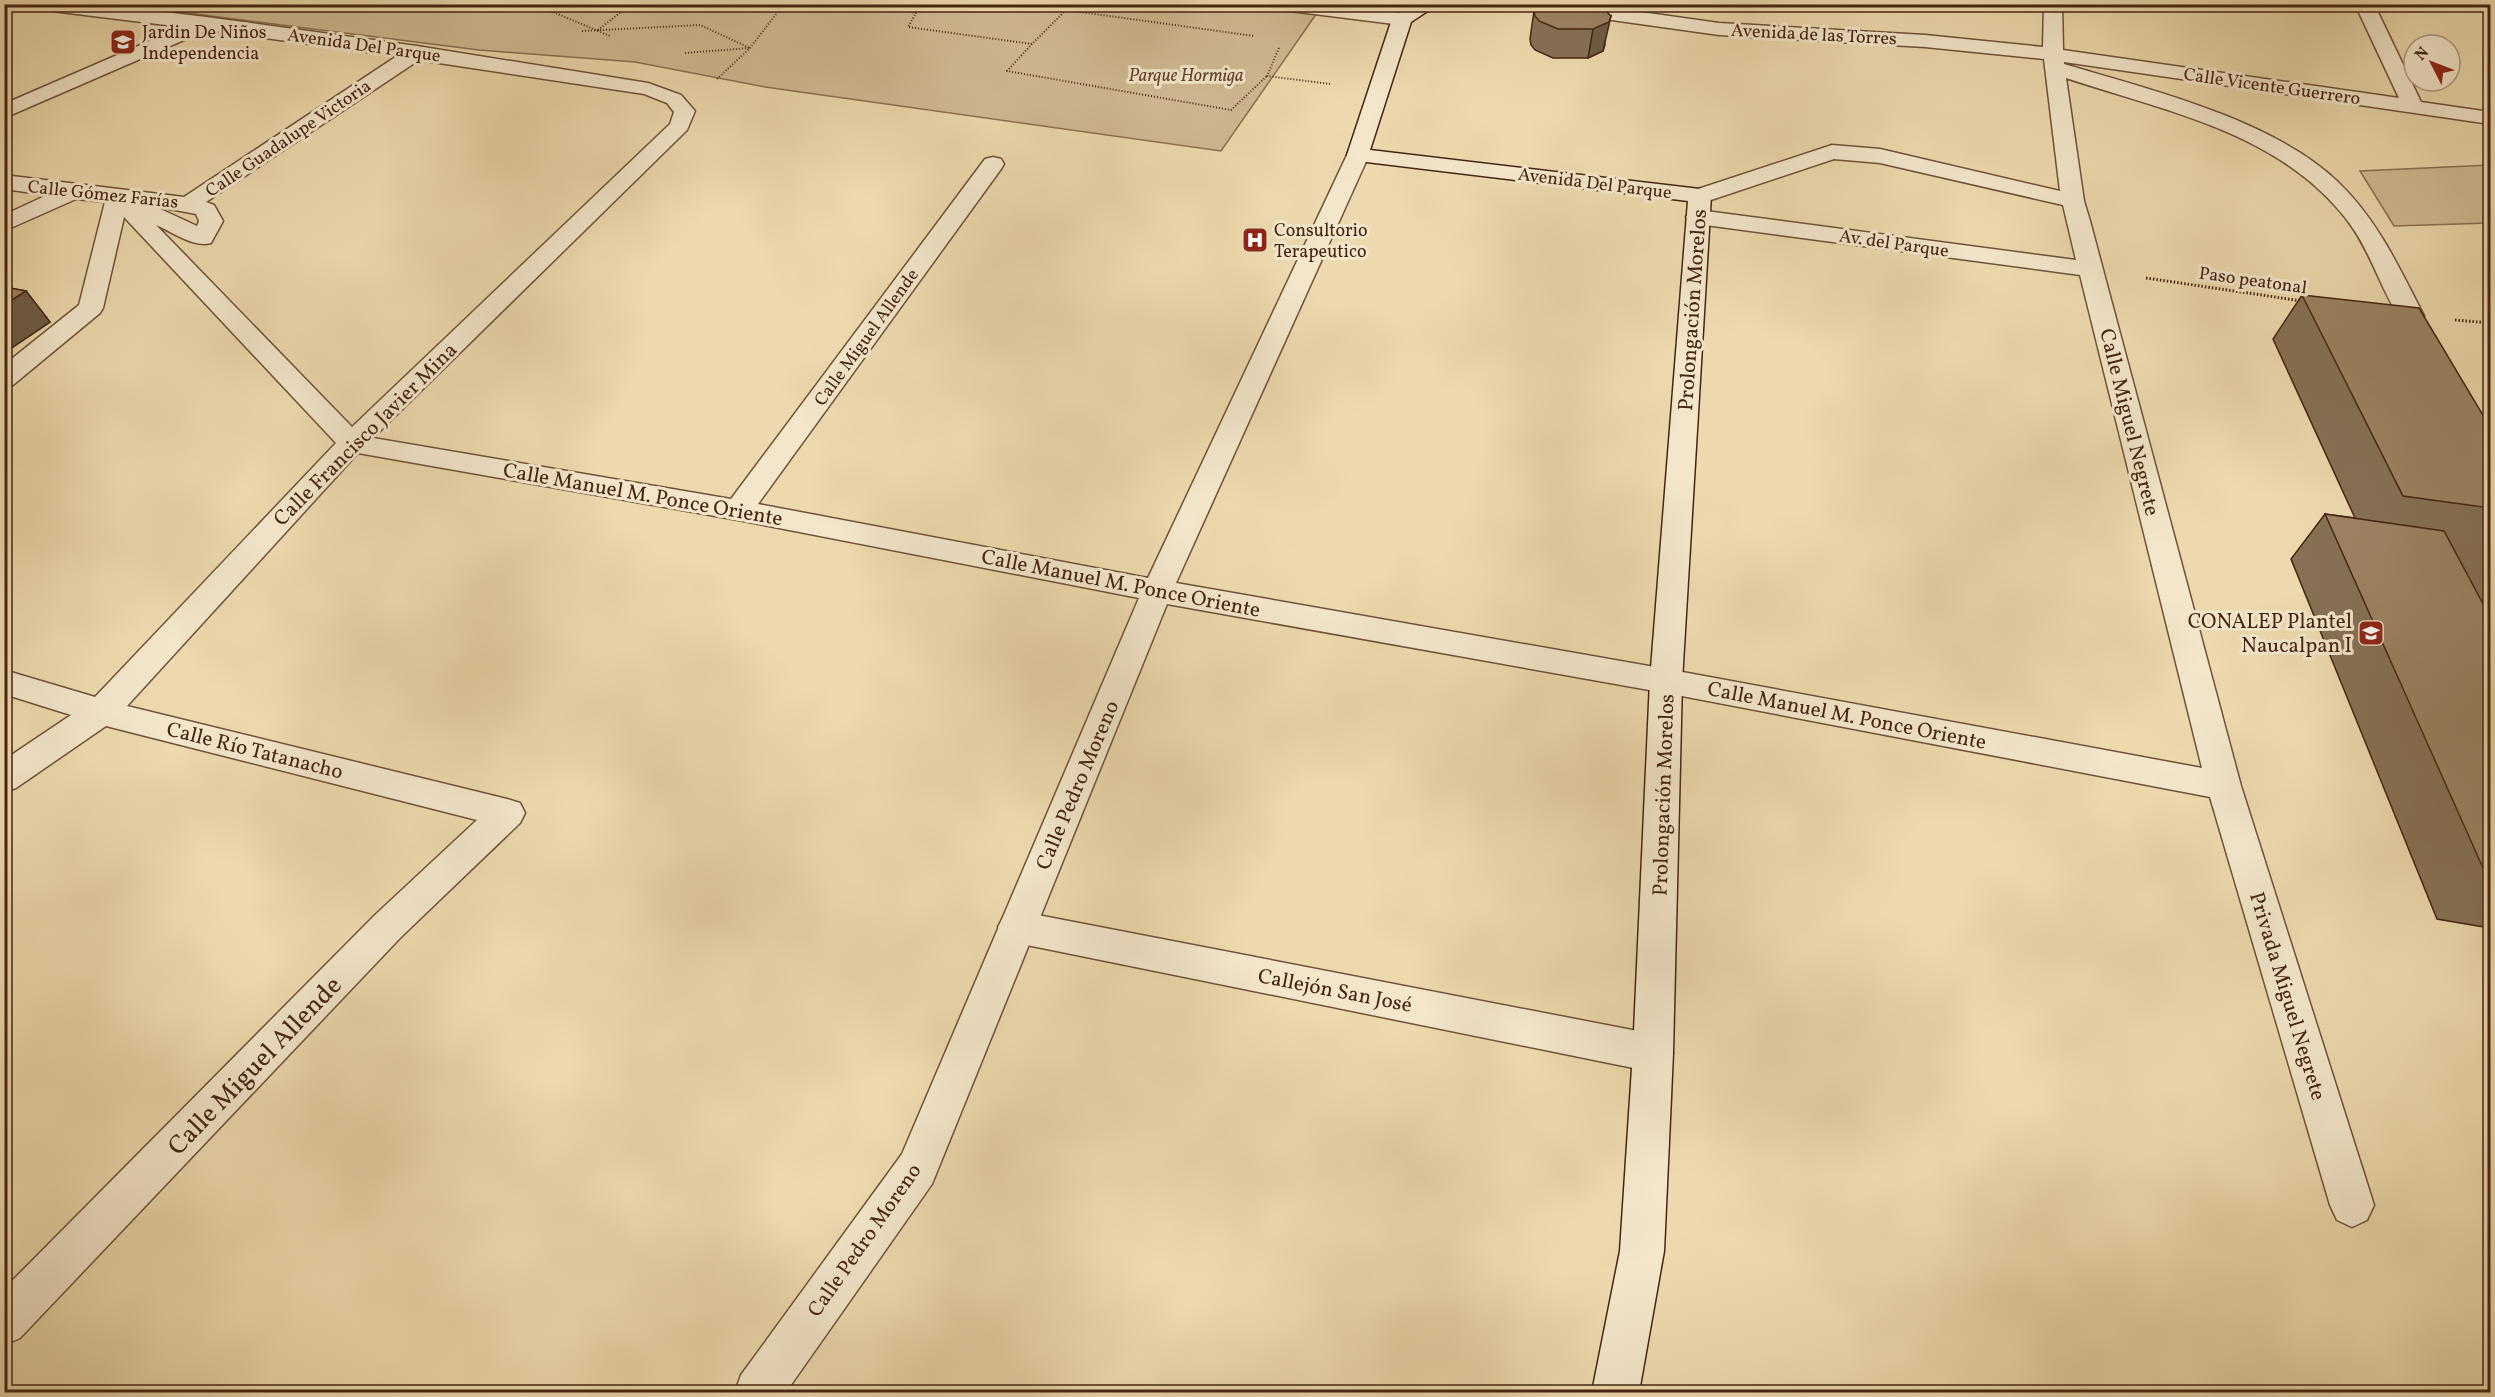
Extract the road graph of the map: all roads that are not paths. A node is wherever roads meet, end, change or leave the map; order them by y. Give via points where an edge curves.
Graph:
1 (44, 4) edge
2 (1282, 4) edge
3 (1429, 4) edge
4 (1540, 4) edge
5 (2053, 4) edge
6 (2364, 4) edge
7 (228, 10) dead end
8 (1402, 18) junction
9 (208, 23) junction
10 (417, 52) junction
11 (2054, 61) junction
12 (2414, 106) junction
13 (685, 111) joint
14 (4, 112) edge
15 (2490, 118) edge
16 (1358, 155) junction
17 (993, 164) dead end
18 (4, 182) edge
19 (72, 192) junction
20 (117, 196) junction
21 (2073, 201) junction
22 (190, 203) junction
23 (1699, 206) junction
24 (4, 224) edge
25 (2091, 269) junction
26 (2411, 316) edge
27 (4, 379) edge
28 (352, 443) junction
29 (738, 510) junction
30 (1157, 591) junction
31 (1666, 681) junction
32 (4, 682) edge
33 (101, 712) junction
34 (4, 778) edge
35 (2224, 786) junction
36 (507, 813) joint
37 (1017, 927) junction
38 (1653, 1053) junction
39 (2352, 1205) dead end
40 (4, 1322) edge
41 (758, 1392) edge
42 (1616, 1392) edge

1 - 9 street, Avenida Del Parque
2 - 8 street
3 - 8 street
4 - 11 street, Avenida de las Torres via 1925,41
5 - 11 street, Calle Miguel Negrete
6 - 12 street
7 - 9 street
8 - 16 street, Calle Pedro Moreno
9 - 10 street, Avenida Del Parque
9 - 14 street
10 - 13 street, Avenida Del Parque via 648,90 674,99
10 - 22 street, Calle Guadalupe Victoria
11 - 12 street, Calle Vicente Guerrero
11 - 21 street, Calle Miguel Negrete
11 - 26 street via 2109,87 2225,122 2297,159 2325,181 2358,219
12 - 15 street, Calle Vicente Guerrero
13 - 28 street, Calle Francisco Javier Mina via 680,126
16 - 23 street, Avenida Del Parque
16 - 30 street, Calle Pedro Moreno
17 - 29 street, Calle Miguel Allende
18 - 19 street, Calle Gómez Farías
19 - 20 street, Calle Gómez Farías
19 - 24 street
20 - 22 street, Calle Gómez Farías
20 - 22 street, Calle Gómez Farías via 203,238 211,221 206,210
20 - 27 street via 91,308
20 - 28 street
21 - 23 street, Avenida Del Parque via 1880,156 1832,152
21 - 25 street, Calle Miguel Negrete
23 - 25 street, Av. del Parque
23 - 31 street, Prolongación Morelos
25 - 35 street, Calle Miguel Negrete
28 - 29 street, Calle Manuel M. Ponce Oriente
28 - 33 street, Calle Francisco Javier Mina
29 - 30 street, Calle Manuel M. Ponce Oriente
30 - 31 street, Calle Manuel M. Ponce Oriente
30 - 37 street, Calle Pedro Moreno
31 - 35 street, Calle Manuel M. Ponce Oriente
31 - 38 street, Prolongación Morelos
32 - 33 street, Calle Río Tatanacho
33 - 34 street, Calle Francisco Javier Mina
33 - 36 street, Calle Río Tatanacho
35 - 39 street, Privada Miguel Negrete
36 - 40 street, Calle Miguel Allende via 388,926
37 - 38 street, Callejón San José
37 - 41 street, Calle Pedro Moreno via 916,1169
38 - 42 street, Prolongación Morelos via 1642,1251

